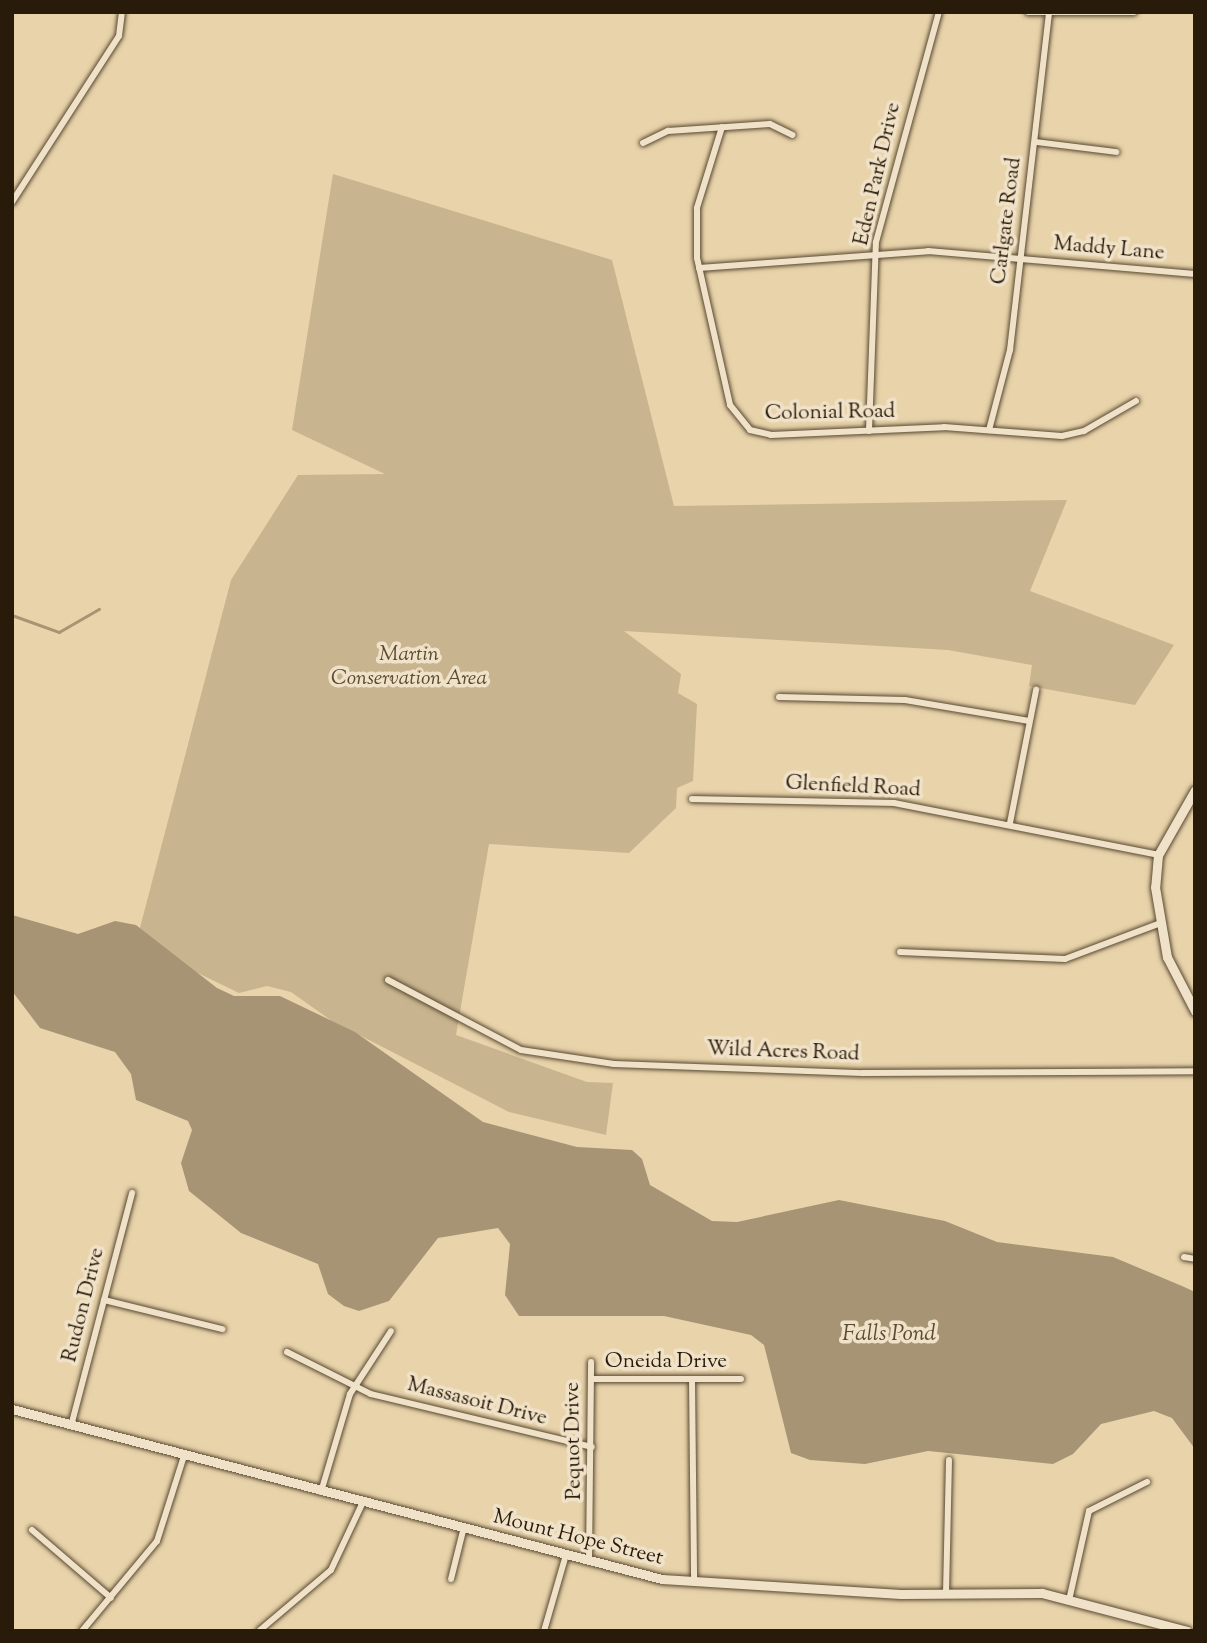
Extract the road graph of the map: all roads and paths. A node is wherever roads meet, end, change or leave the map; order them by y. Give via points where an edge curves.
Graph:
1 (122, 12) edge
2 (939, 12) edge
3 (1028, 12) edge
4 (1134, 12) edge
5 (1049, 14) junction
6 (722, 127) junction
7 (793, 135) dead end
8 (1036, 142) junction
9 (643, 143) dead end
10 (1116, 152) dead end
11 (12, 202) edge
12 (875, 252) junction
13 (1020, 257) junction
14 (699, 268) junction
15 (1195, 274) edge
16 (1136, 401) dead end
17 (989, 430) junction
18 (869, 431) junction
19 (1036, 690) dead end
20 (779, 697) dead end
21 (1029, 721) junction
22 (1195, 790) edge
23 (692, 799) dead end
24 (1190, 804) edge
25 (1010, 823) junction
26 (1158, 855) junction
27 (1158, 924) junction
28 (900, 952) dead end
29 (388, 980) dead end
30 (1195, 1011) edge
31 (1195, 1071) edge
32 (132, 1193) dead end
33 (1184, 1257) dead end
34 (1195, 1259) edge
35 (104, 1300) junction
36 (222, 1329) dead end
37 (391, 1331) dead end
38 (287, 1352) dead end
39 (591, 1362) dead end
40 (591, 1379) junction
41 (692, 1379) junction
42 (741, 1379) dead end
43 (354, 1388) junction
44 (12, 1409) edge
45 (71, 1426) junction
46 (592, 1447) junction
47 (184, 1457) junction
48 (949, 1461) dead end
49 (1147, 1482) dead end
50 (321, 1492) junction
51 (363, 1502) junction
52 (464, 1527) junction
53 (32, 1530) dead end
54 (566, 1555) junction
55 (589, 1562) junction
56 (451, 1580) dead end
57 (694, 1582) junction
58 (946, 1593) junction
59 (1070, 1596) junction
60 (111, 1598) junction
61 (263, 1630) edge
62 (82, 1631) edge
63 (544, 1631) edge
64 (1187, 1631) edge

1 - 11 street via 119,36
2 - 12 street, Eden Park Drive
3 - 5 street
4 - 5 street
5 - 8 street, Carlgate Road
6 - 7 street via 770,124
6 - 9 street via 668,131
6 - 14 street, Colonial Road via 697,208
8 - 10 street
8 - 13 street, Carlgate Road
12 - 13 street, Maddy Lane
12 - 14 street, Maddy Lane
12 - 18 street, Eden Park Drive
13 - 15 street, Maddy Lane
13 - 17 street, Carlgate Road via 1010,350
14 - 18 street, Colonial Road via 730,405 743,425 771,435
16 - 17 street, Colonial Road via 1062,436
17 - 18 street, Colonial Road
19 - 21 street
20 - 21 street via 905,700
21 - 25 street
22 - 24 street
23 - 25 street, Glenfield Road via 883,802
24 - 26 street
25 - 26 street, Glenfield Road
26 - 27 street
27 - 28 street via 1065,959
27 - 30 street via 1174,978
29 - 31 street, Wild Acres Road via 521,1050 614,1065 863,1073
32 - 35 street, Rudon Drive
33 - 34 street
35 - 36 street
35 - 45 street, Rudon Drive
37 - 43 street
38 - 43 street, Massasoit Drive
39 - 40 street, Pequot Drive
40 - 41 street, Oneida Drive
40 - 46 street, Pequot Drive
41 - 42 street, Oneida Drive
41 - 57 street
43 - 46 street, Massasoit Drive
43 - 50 street
44 - 45 street, Mount Hope Street
45 - 47 street, Mount Hope Street
46 - 55 street, Pequot Drive
47 - 50 street, Mount Hope Street
47 - 60 street via 157,1541
48 - 58 street
49 - 59 street via 1089,1511
50 - 51 street, Mount Hope Street
51 - 52 street, Mount Hope Street
51 - 61 street via 331,1570
52 - 54 street, Mount Hope Street
52 - 56 street
53 - 60 street
54 - 55 street, Mount Hope Street
54 - 63 street
55 - 57 street, Mount Hope Street
57 - 58 street, Mount Hope Street
58 - 59 street, Mount Hope Street
59 - 64 street, Mount Hope Street
60 - 62 street

